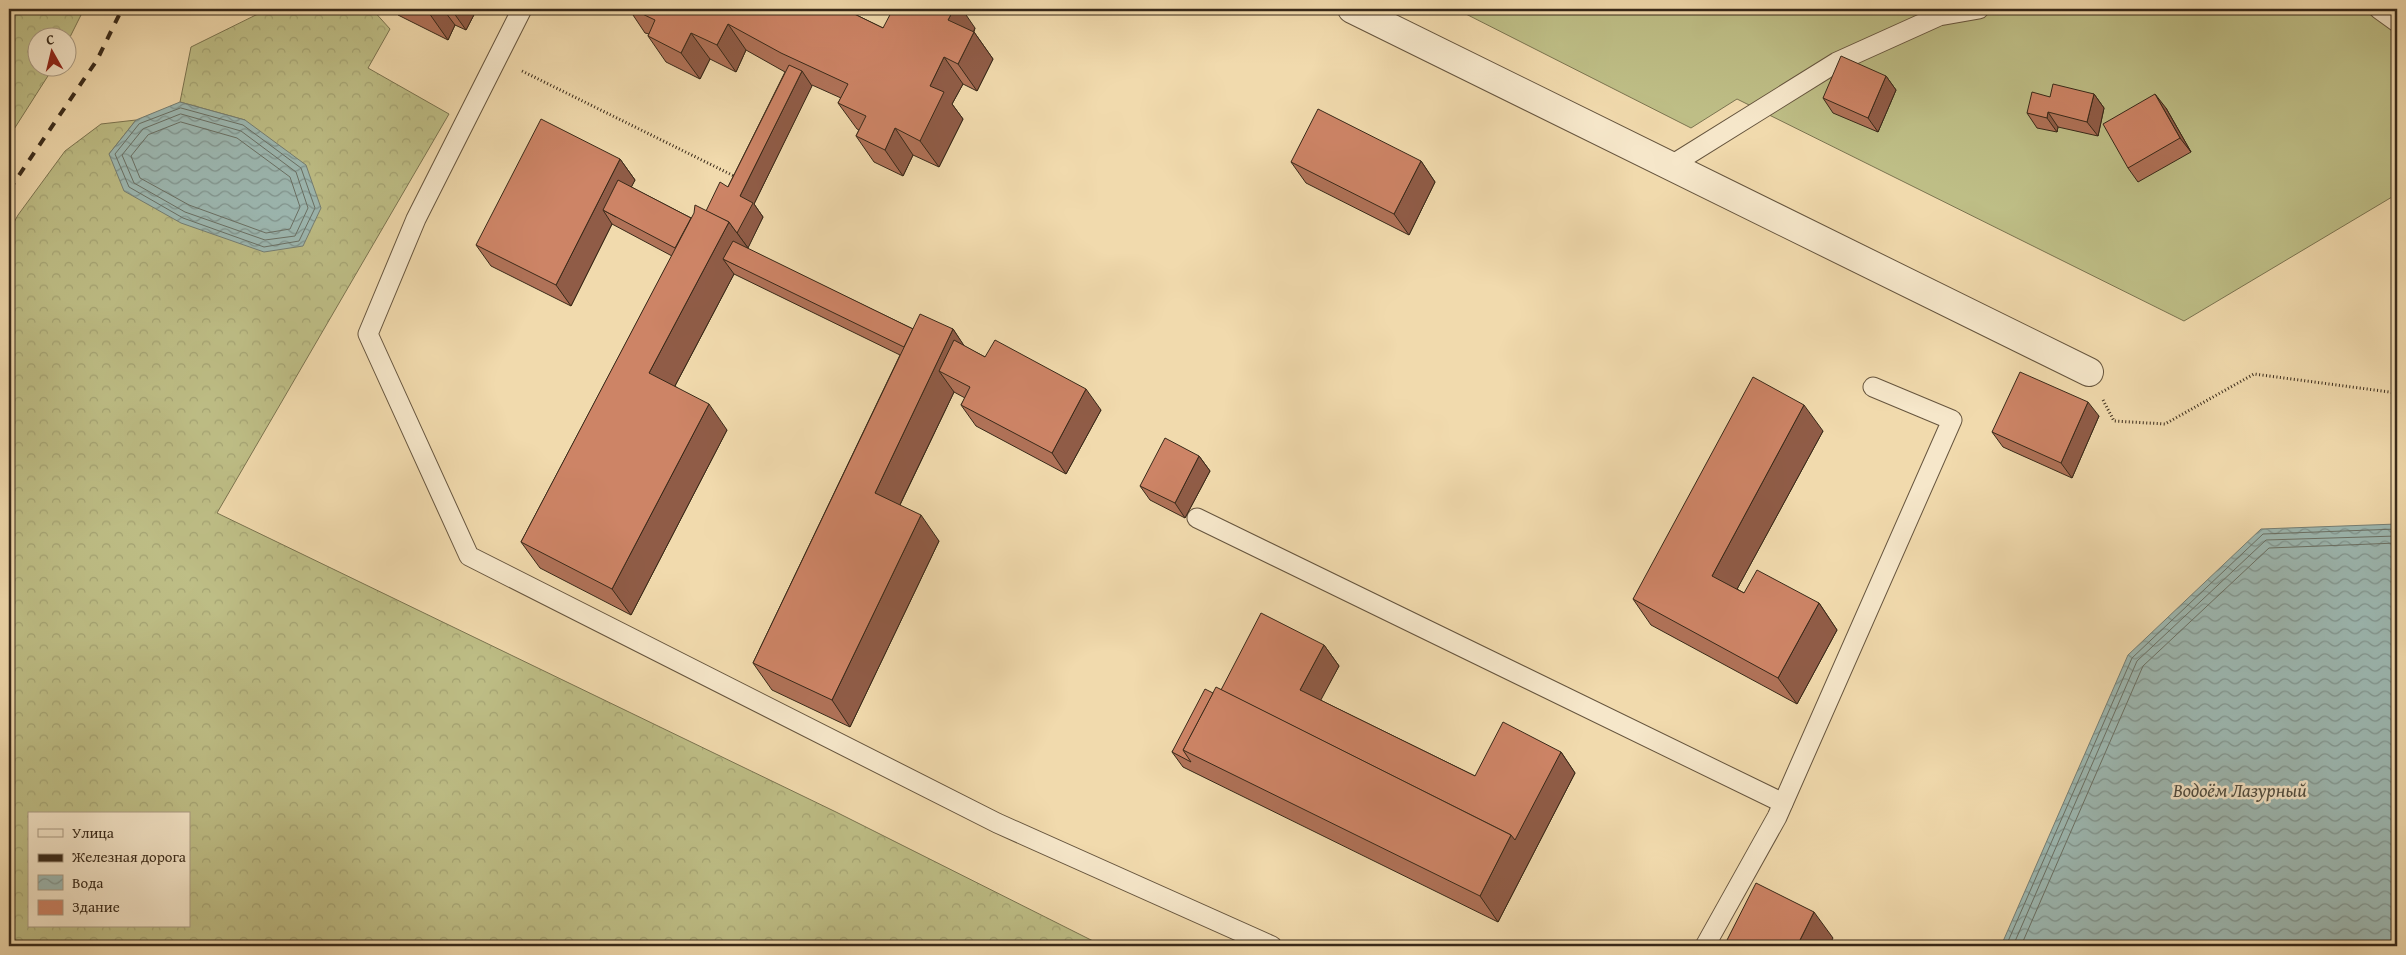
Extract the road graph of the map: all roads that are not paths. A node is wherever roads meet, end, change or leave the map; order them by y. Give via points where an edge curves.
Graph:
1 (522, 9) edge
2 (1352, 9) edge
3 (1979, 9) edge
4 (2379, 9) edge
5 (2397, 22) edge
6 (1670, 166) junction
7 (2089, 372) road end
8 (1873, 387) dead end
9 (1198, 518) dead end
10 (1783, 803) junction
11 (1272, 946) edge
12 (1705, 946) edge

1 - 11 lane via 416,219 368,334 470,556 997,823
2 - 6 street
3 - 6 lane via 1939,16 1837,62
4 - 5 lane
6 - 7 street
8 - 10 lane via 1952,420
9 - 10 lane
10 - 12 lane

